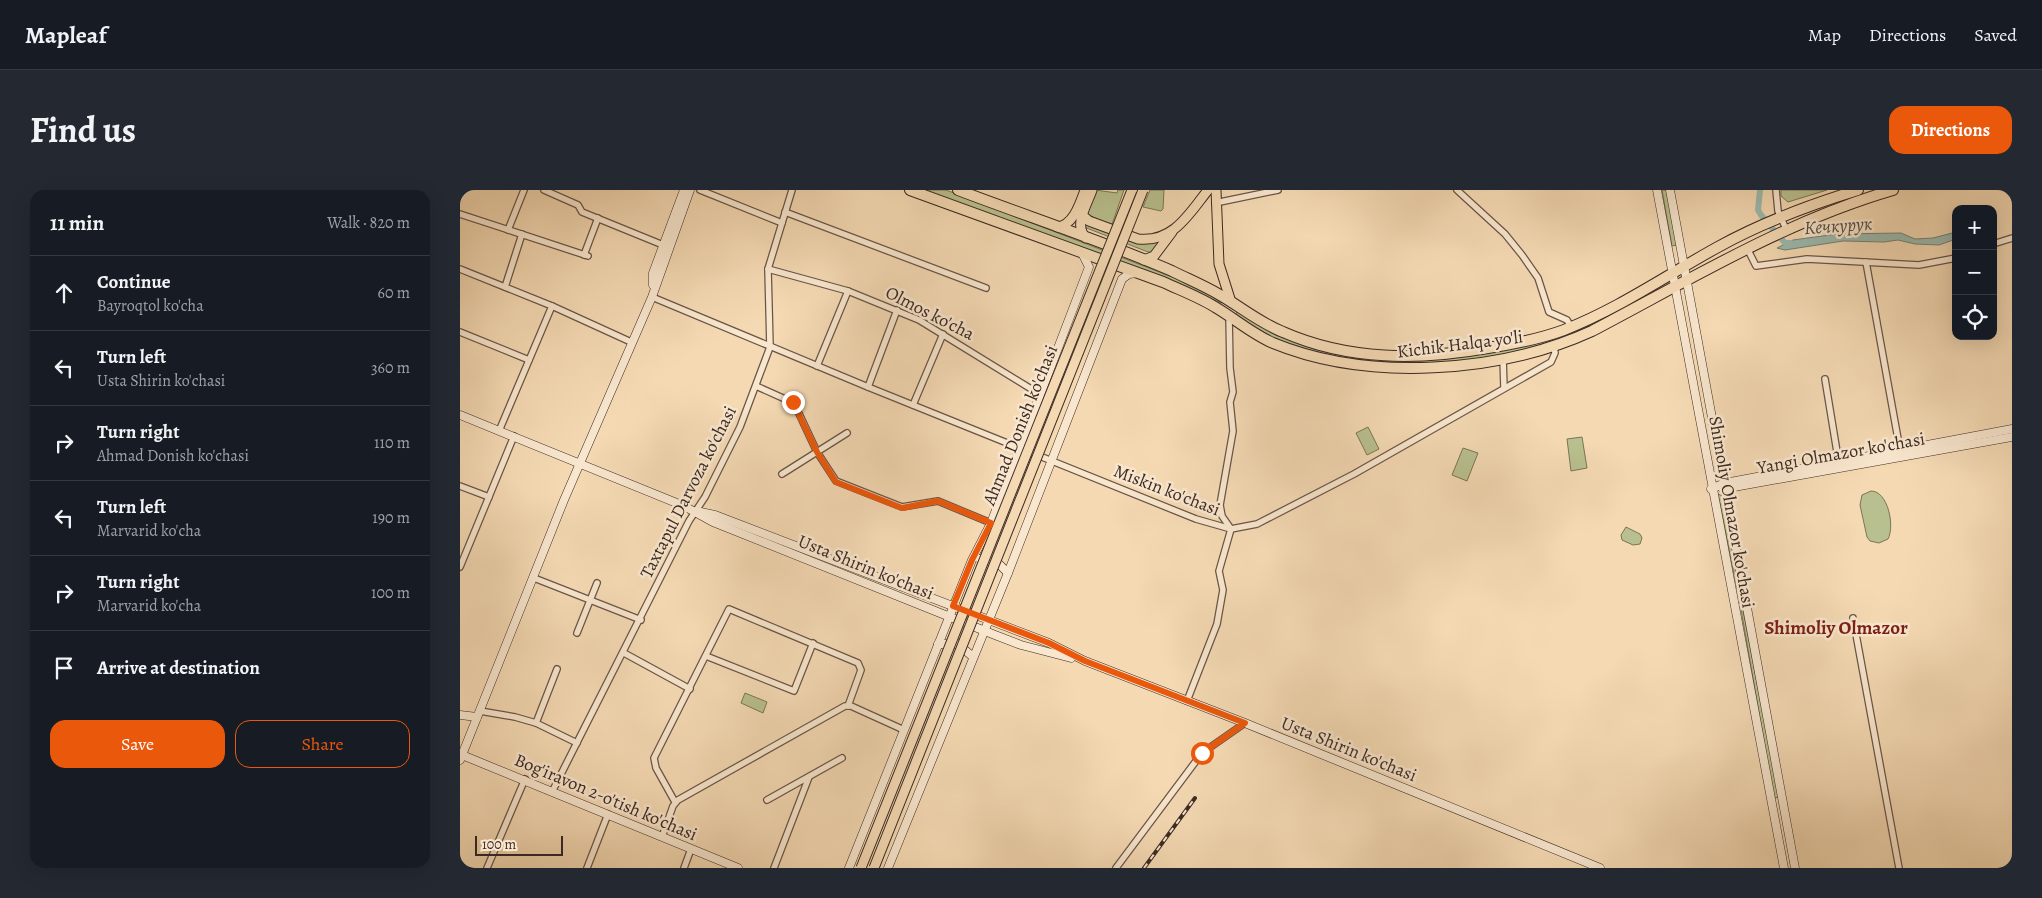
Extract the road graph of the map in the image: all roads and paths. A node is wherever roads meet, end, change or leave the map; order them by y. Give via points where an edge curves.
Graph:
1 (524, 190) edge
2 (544, 190) edge
3 (684, 190) edge
4 (690, 190) edge
5 (700, 190) edge
6 (792, 190) edge
7 (910, 190) edge
8 (958, 190) edge
9 (1085, 190) edge
10 (1092, 190) edge
11 (1132, 190) edge
12 (1143, 190) edge
13 (1203, 190) edge
14 (1208, 190) edge
15 (1216, 190) edge
16 (1278, 190) edge
17 (1457, 190) edge
18 (1657, 190) edge
19 (1670, 190) edge
20 (1776, 190) edge
21 (1858, 190) edge
22 (1893, 190) edge
23 (1081, 202) junction
24 (1216, 202) junction
25 (785, 212) junction
26 (460, 214) edge
27 (1083, 216) junction
28 (1779, 217) junction
29 (598, 218) junction
30 (782, 223) junction
31 (1054, 227) junction
32 (1786, 229) junction
33 (508, 230) junction
34 (1172, 232) junction
35 (522, 234) junction
36 (2012, 238) edge
37 (1088, 239) junction
38 (1997, 243) edge
39 (664, 245) junction
40 (1747, 248) junction
41 (1082, 253) junction
42 (1952, 259) edge
43 (1144, 260) junction
44 (1866, 262) junction
45 (1685, 266) junction
46 (460, 269) edge
47 (768, 270) junction
48 (1137, 273) junction
49 (1673, 273) junction
50 (1687, 280) junction
51 (1675, 286) junction
52 (504, 287) junction
53 (986, 288) dead end
54 (848, 290) junction
55 (652, 297) junction
56 (1231, 302) junction
57 (552, 306) junction
58 (897, 310) junction
59 (1227, 314) junction
60 (1571, 327) junction
61 (460, 332) edge
62 (943, 334) junction
63 (631, 342) junction
64 (1554, 346) junction
65 (770, 347) junction
66 (1503, 358) junction
67 (529, 360) junction
68 (817, 366) junction
69 (1825, 379) dead end
70 (756, 386) junction
71 (868, 387) junction
72 (1504, 388) junction
73 (1041, 395) junction
74 (913, 405) junction
75 (460, 415) edge
76 (2012, 429) edge
77 (499, 431) junction
78 (847, 433) dead end
79 (514, 436) junction
80 (2012, 436) edge
81 (1020, 448) junction
82 (1900, 450) junction
83 (817, 452) junction
84 (1051, 461) junction
85 (579, 463) junction
86 (1839, 465) junction
87 (782, 474) dead end
88 (460, 486) edge
89 (1725, 486) junction
90 (1711, 489) junction
91 (489, 497) junction
92 (696, 511) junction
93 (991, 523) junction
94 (1231, 529) junction
95 (972, 560) junction
96 (460, 567) edge
97 (1008, 572) junction
98 (534, 578) junction
99 (597, 583) dead end
100 (1745, 592) junction
101 (1732, 594) junction
102 (590, 600) junction
103 (953, 606) junction
104 (948, 618) junction
105 (1853, 618) dead end
106 (641, 620) junction
107 (988, 620) junction
108 (983, 631) junction
109 (577, 633) dead end
110 (813, 643) junction
111 (938, 644) junction
112 (624, 653) junction
113 (706, 656) junction
114 (973, 657) junction
115 (1085, 661) junction
116 (557, 669) dead end
117 (690, 689) junction
118 (1187, 701) junction
119 (848, 706) junction
120 (479, 714) junction
121 (460, 715) edge
122 (536, 723) junction
123 (1245, 723) junction
124 (904, 730) junction
125 (577, 743) junction
126 (461, 757) edge
127 (842, 758) dead end
128 (809, 777) junction
129 (525, 779) junction
130 (553, 790) junction
131 (767, 800) dead end
132 (675, 802) junction
133 (1784, 803) junction
134 (1772, 805) junction
135 (608, 814) junction
136 (662, 837) junction
137 (692, 850) junction
138 (490, 867) edge
139 (587, 868) edge
140 (684, 868) edge
141 (738, 868) edge
142 (774, 868) edge
143 (849, 868) edge
144 (861, 868) edge
145 (874, 868) edge
146 (888, 868) edge
147 (1116, 868) edge
148 (1600, 868) edge
149 (1784, 868) edge
150 (1796, 868) edge
151 (1900, 868) edge

1 - 33 street
2 - 29 street
3 - 39 main road
4 - 55 main road
5 - 30 street
6 - 25 street, Taxtapul Darvoza ko'chasi
7 - 41 highway, Kichik Halqa yo'li
8 - 31 highway, Kichik Halqa yo'li
9 - 23 main road
10 - 27 main road
11 - 144 main road, Ahmad Donish ko'chasi, bridge
12 - 145 main road, Ahmad Donish ko'chasi, bridge
13 - 34 main road
14 - 34 main road
15 - 24 main road
16 - 24 street
17 - 60 street via 1505,234 1538,278 1549,312 1567,320
18 - 49 main road, Shimoliy Olmazor ko'chasi
19 - 45 main road, Shimoliy Olmazor ko'chasi
20 - 28 street
21 - 28 highway, Kichik Halqa yo'li
22 - 32 highway, Kichik Halqa yo'li
23 - 27 main road
23 - 31 main road via 1069,222
24 - 56 main road via 1219,264
25 - 30 street, Taxtapul Darvoza ko'chasi
25 - 53 street
26 - 33 street
27 - 34 main road via 1138,239 1152,239
27 - 37 main road via 1080,228
28 - 32 street
28 - 45 highway, Kichik Halqa yo'li
29 - 35 street via 586,256
29 - 39 street
30 - 47 street, Taxtapul Darvoza ko'chasi
31 - 37 highway, Kichik Halqa yo'li
32 - 40 highway, Kichik Halqa yo'li
33 - 35 street
34 - 43 main road via 1154,256
35 - 52 street
36 - 38 street
37 - 43 highway, Kichik Halqa yo'li
39 - 55 main road via 653,274
40 - 44 street via 1756,266 1808,260
40 - 50 highway, Kichik Halqa yo'li
41 - 48 highway, Kichik Halqa yo'li
41 - 73 main road, Ahmad Donish ko'chasi via 1089,267
42 - 44 street via 1919,265
43 - 56 highway, Kichik Halqa yo'li
44 - 82 street
45 - 49 highway, Kichik Halqa yo'li
45 - 50 main road, Shimoliy Olmazor ko'chasi
46 - 52 street
47 - 54 street, Olmos ko'cha
47 - 65 street, Taxtapul Darvoza ko'chasi
48 - 59 highway, Kichik Halqa yo'li via 1203,300
48 - 84 main road via 1122,279
49 - 51 main road, Shimoliy Olmazor ko'chasi
49 - 60 highway, Kichik Halqa yo'li
50 - 51 highway, Kichik Halqa yo'li
50 - 89 main road, Shimoliy Olmazor ko'chasi
51 - 64 highway, Kichik Halqa yo'li via 1592,331
51 - 90 main road, Shimoliy Olmazor ko'chasi
52 - 57 street
54 - 58 street, Olmos ko'cha
54 - 68 street
55 - 63 main road
55 - 65 street, Miskin ko'chasi
56 - 59 highway
56 - 60 highway, Kichik Halqa yo'li via 1296,338 1345,351 1390,357 1438,356 1486,349 1543,337
57 - 63 street
57 - 67 street
58 - 62 street, Olmos ko'cha
58 - 71 street
59 - 66 highway, Kichik Halqa yo'li via 1274,343 1354,365 1421,368
59 - 94 street via 1233,431 1220,505 1222,516
61 - 67 street
62 - 73 street, Olmos ko'cha
62 - 74 street
63 - 85 main road
64 - 66 highway, Kichik Halqa yo'li
64 - 72 street, Miskin ko'chasi via 1551,362
65 - 68 street, Miskin ko'chasi
65 - 70 street, Taxtapul Darvoza ko'chasi
66 - 72 street
67 - 77 street
68 - 71 street, Miskin ko'chasi
69 - 86 street
70 - 83 street via 794,403
70 - 92 street, Taxtapul Darvoza ko'chasi via 740,427
71 - 74 street, Miskin ko'chasi
72 - 94 street, Miskin ko'chasi via 1282,512 1256,524
73 - 81 main road, Ahmad Donish ko'chasi
74 - 81 street, Miskin ko'chasi
75 - 77 main road, Usta Shirin ko'chasi
76 - 82 main road, Yangi Olmazor ko'chasi
77 - 79 main road, Usta Shirin ko'chasi
78 - 83 street
79 - 85 main road, Usta Shirin ko'chasi
79 - 91 street
80 - 86 main road, Yangi Olmazor ko'chasi
81 - 84 street, Miskin ko'chasi
81 - 93 main road, Ahmad Donish ko'chasi
82 - 86 main road, Yangi Olmazor ko'chasi
83 - 87 street
83 - 93 street via 838,483 902,508 938,501
84 - 94 street, Miskin ko'chasi via 1196,519
84 - 97 main road
85 - 92 main road, Usta Shirin ko'chasi
85 - 98 main road
86 - 89 main road, Yangi Olmazor ko'chasi
88 - 91 street
89 - 90 main road, Yangi Olmazor ko'chasi
89 - 100 main road, Shimoliy Olmazor ko'chasi
90 - 101 main road, Shimoliy Olmazor ko'chasi
91 - 96 street
92 - 103 main road, Usta Shirin ko'chasi via 716,515
92 - 104 main road, Usta Shirin ko'chasi via 713,522
92 - 106 street, Taxtapul Darvoza ko'chasi
93 - 95 main road, Ahmad Donish ko'chasi
94 - 118 street via 1219,571 1223,590 1216,624
95 - 97 main road via 993,561
95 - 103 main road, Ahmad Donish ko'chasi
97 - 107 main road
98 - 102 street
98 - 120 main road
99 - 102 street
100 - 101 main road
100 - 133 main road, Shimoliy Olmazor ko'chasi
101 - 134 main road, Shimoliy Olmazor ko'chasi
102 - 106 street
102 - 109 street
103 - 104 main road, Ahmad Donish ko'chasi
103 - 107 main road, Usta Shirin ko'chasi
104 - 108 main road, Usta Shirin ko'chasi
104 - 111 main road, Ahmad Donish ko'chasi
105 - 151 street
106 - 112 street, Taxtapul Darvoza ko'chasi
107 - 108 main road
107 - 115 main road, Usta Shirin ko'chasi via 1049,643
108 - 114 main road
108 - 115 main road, Usta Shirin ko'chasi via 1022,646
110 - 113 street via 729,609
110 - 113 street via 794,691
110 - 119 street via 860,666
111 - 114 main road via 958,644
111 - 124 main road, Ahmad Donish ko'chasi
112 - 117 street
112 - 125 street, Taxtapul Darvoza ko'chasi
113 - 117 street
114 - 146 main road
115 - 118 main road, Usta Shirin ko'chasi
116 - 122 street
117 - 132 street via 654,758 656,768
118 - 123 main road, Usta Shirin ko'chasi
119 - 124 street
119 - 132 street
120 - 121 main road
120 - 122 street via 515,717
120 - 126 main road
122 - 125 street
123 - 147 street via 1202,753
123 - 148 main road, Usta Shirin ko'chasi
124 - 143 main road, Ahmad Donish ko'chasi
125 - 130 street, Taxtapul Darvoza ko'chasi
126 - 129 main road, Bog'iravon 2-o'tish ko'chasi
127 - 128 street
128 - 131 street
128 - 142 street
129 - 130 main road, Bog'iravon 2-o'tish ko'chasi
129 - 138 street
130 - 135 main road, Bog'iravon 2-o'tish ko'chasi
132 - 136 street
133 - 134 main road
133 - 150 main road, Shimoliy Olmazor ko'chasi
134 - 149 main road, Shimoliy Olmazor ko'chasi
135 - 136 main road, Bog'iravon 2-o'tish ko'chasi
135 - 139 street
136 - 137 main road, Bog'iravon 2-o'tish ko'chasi
137 - 140 street
137 - 141 main road, Bog'iravon 2-o'tish ko'chasi

